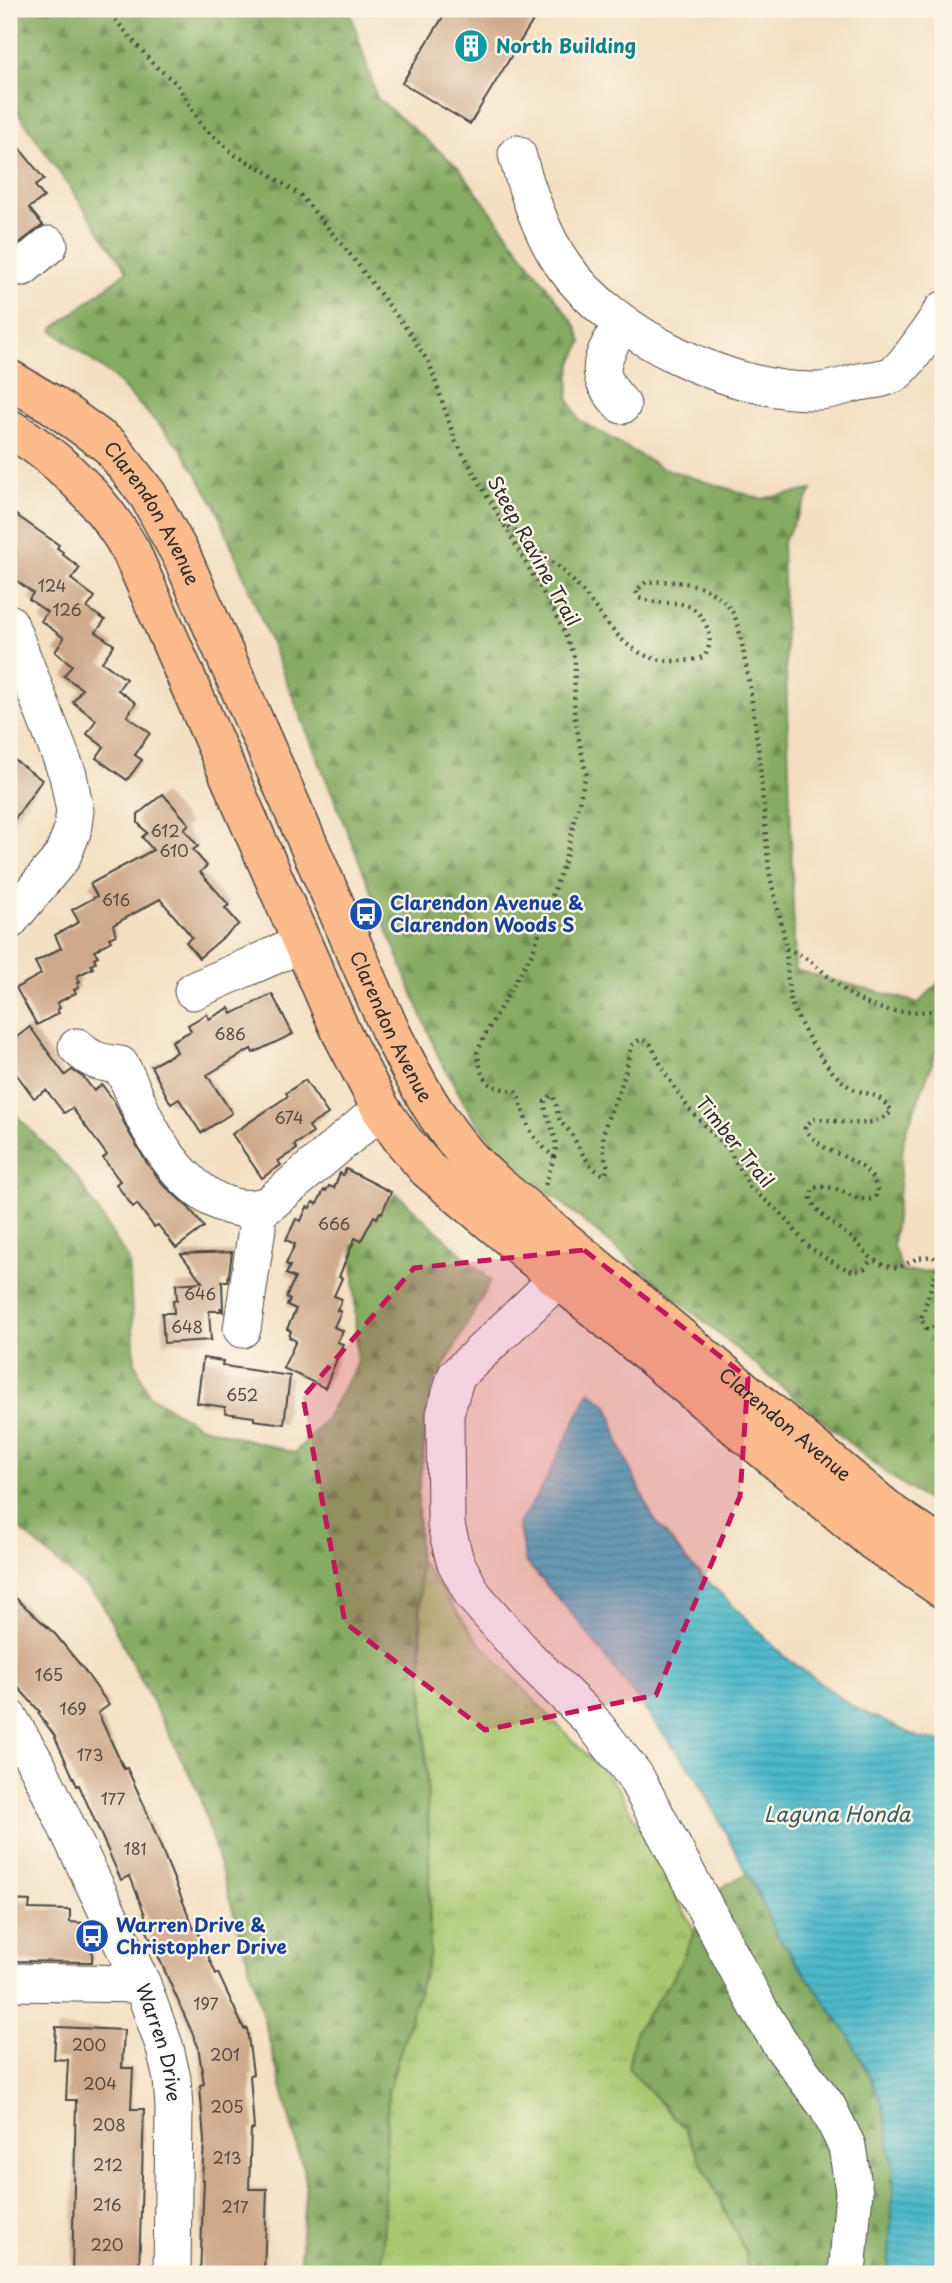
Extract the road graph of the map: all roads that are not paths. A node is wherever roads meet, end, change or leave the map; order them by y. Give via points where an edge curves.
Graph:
1 (517, 154) dead end
2 (49, 245) dead end
3 (9, 263) edge
4 (943, 310) edge
5 (621, 324) junction
6 (9, 379) edge
7 (622, 405) dead end
8 (9, 428) edge
9 (9, 623) edge
10 (319, 870) junction
11 (9, 921) edge
12 (303, 943) junction
13 (366, 978) junction
14 (193, 991) dead end
15 (77, 1047) dead end
16 (381, 1110) junction
17 (255, 1209) junction
18 (558, 1279) junction
19 (243, 1329) dead end
20 (943, 1548) edge
21 (943, 1589) edge
22 (9, 1718) edge
23 (9, 1982) edge
24 (142, 1984) junction
25 (172, 2274) edge
26 (847, 2274) edge

1 - 5 street via 525,187 563,265
2 - 3 street via 23,267
4 - 5 street via 895,374 819,391 760,386 699,366
5 - 7 street via 601,370 606,389
6 - 10 main road, Clarendon Avenue via 110,446 148,495 182,557
8 - 12 main road, Clarendon Avenue via 53,457 76,479 124,539
9 - 11 street via 66,768 75,811 62,857
10 - 12 main road
10 - 13 main road, Clarendon Avenue
12 - 13 main road
12 - 14 street
12 - 16 main road, Clarendon Avenue
13 - 20 main road, Clarendon Avenue via 417,1084 449,1133 487,1176 894,1515
15 - 17 street via 100,1063 120,1065 152,1132 190,1180 214,1200
16 - 17 street via 268,1205
16 - 18 main road, Clarendon Avenue via 433,1174
17 - 19 street via 257,1228
18 - 21 main road, Clarendon Avenue via 873,1541
18 - 26 street via 456,1376 445,1414 446,1525 455,1561 473,1595 590,1719 635,1776 760,2011 827,2106 847,2146 854,2192
22 - 24 street, Warren Drive via 38,1767
23 - 24 street
24 - 25 street, Warren Drive via 172,2079

